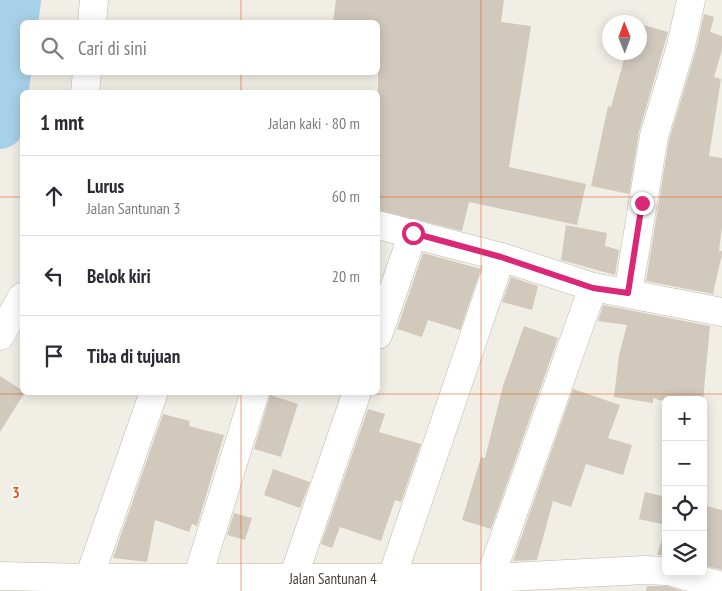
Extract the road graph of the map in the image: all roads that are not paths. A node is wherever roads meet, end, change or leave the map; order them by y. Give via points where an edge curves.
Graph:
1 (94, 0) edge
2 (692, 0) edge
3 (92, 20) edge
4 (87, 75) edge
5 (85, 90) edge
6 (380, 225) edge
7 (413, 233) junction
8 (501, 257) junction
9 (593, 288) junction
10 (628, 293) junction
11 (20, 301) edge
12 (722, 308) edge
13 (380, 329) edge
14 (0, 336) edge
15 (153, 395) edge
16 (254, 395) edge
17 (356, 395) edge
18 (662, 571) edge
19 (0, 576) edge
20 (198, 576) junction
21 (686, 576) edge
22 (89, 578) junction
23 (292, 578) junction
24 (392, 578) junction
25 (490, 578) junction
26 (722, 586) edge

1 - 3 street
2 - 10 street via 654,136
4 - 5 street
6 - 7 street
7 - 8 street
7 - 13 street
8 - 9 street
8 - 24 street
9 - 10 street
9 - 25 street
10 - 12 street
11 - 14 street
15 - 22 street
16 - 20 street
17 - 23 street
18 - 25 street, Jalan Santunan 4
19 - 22 street, Jalan Santunan 4
20 - 22 street, Jalan Santunan 4
20 - 23 street, Jalan Santunan 4
21 - 26 street
23 - 24 street, Jalan Santunan 4
24 - 25 street, Jalan Santunan 4

